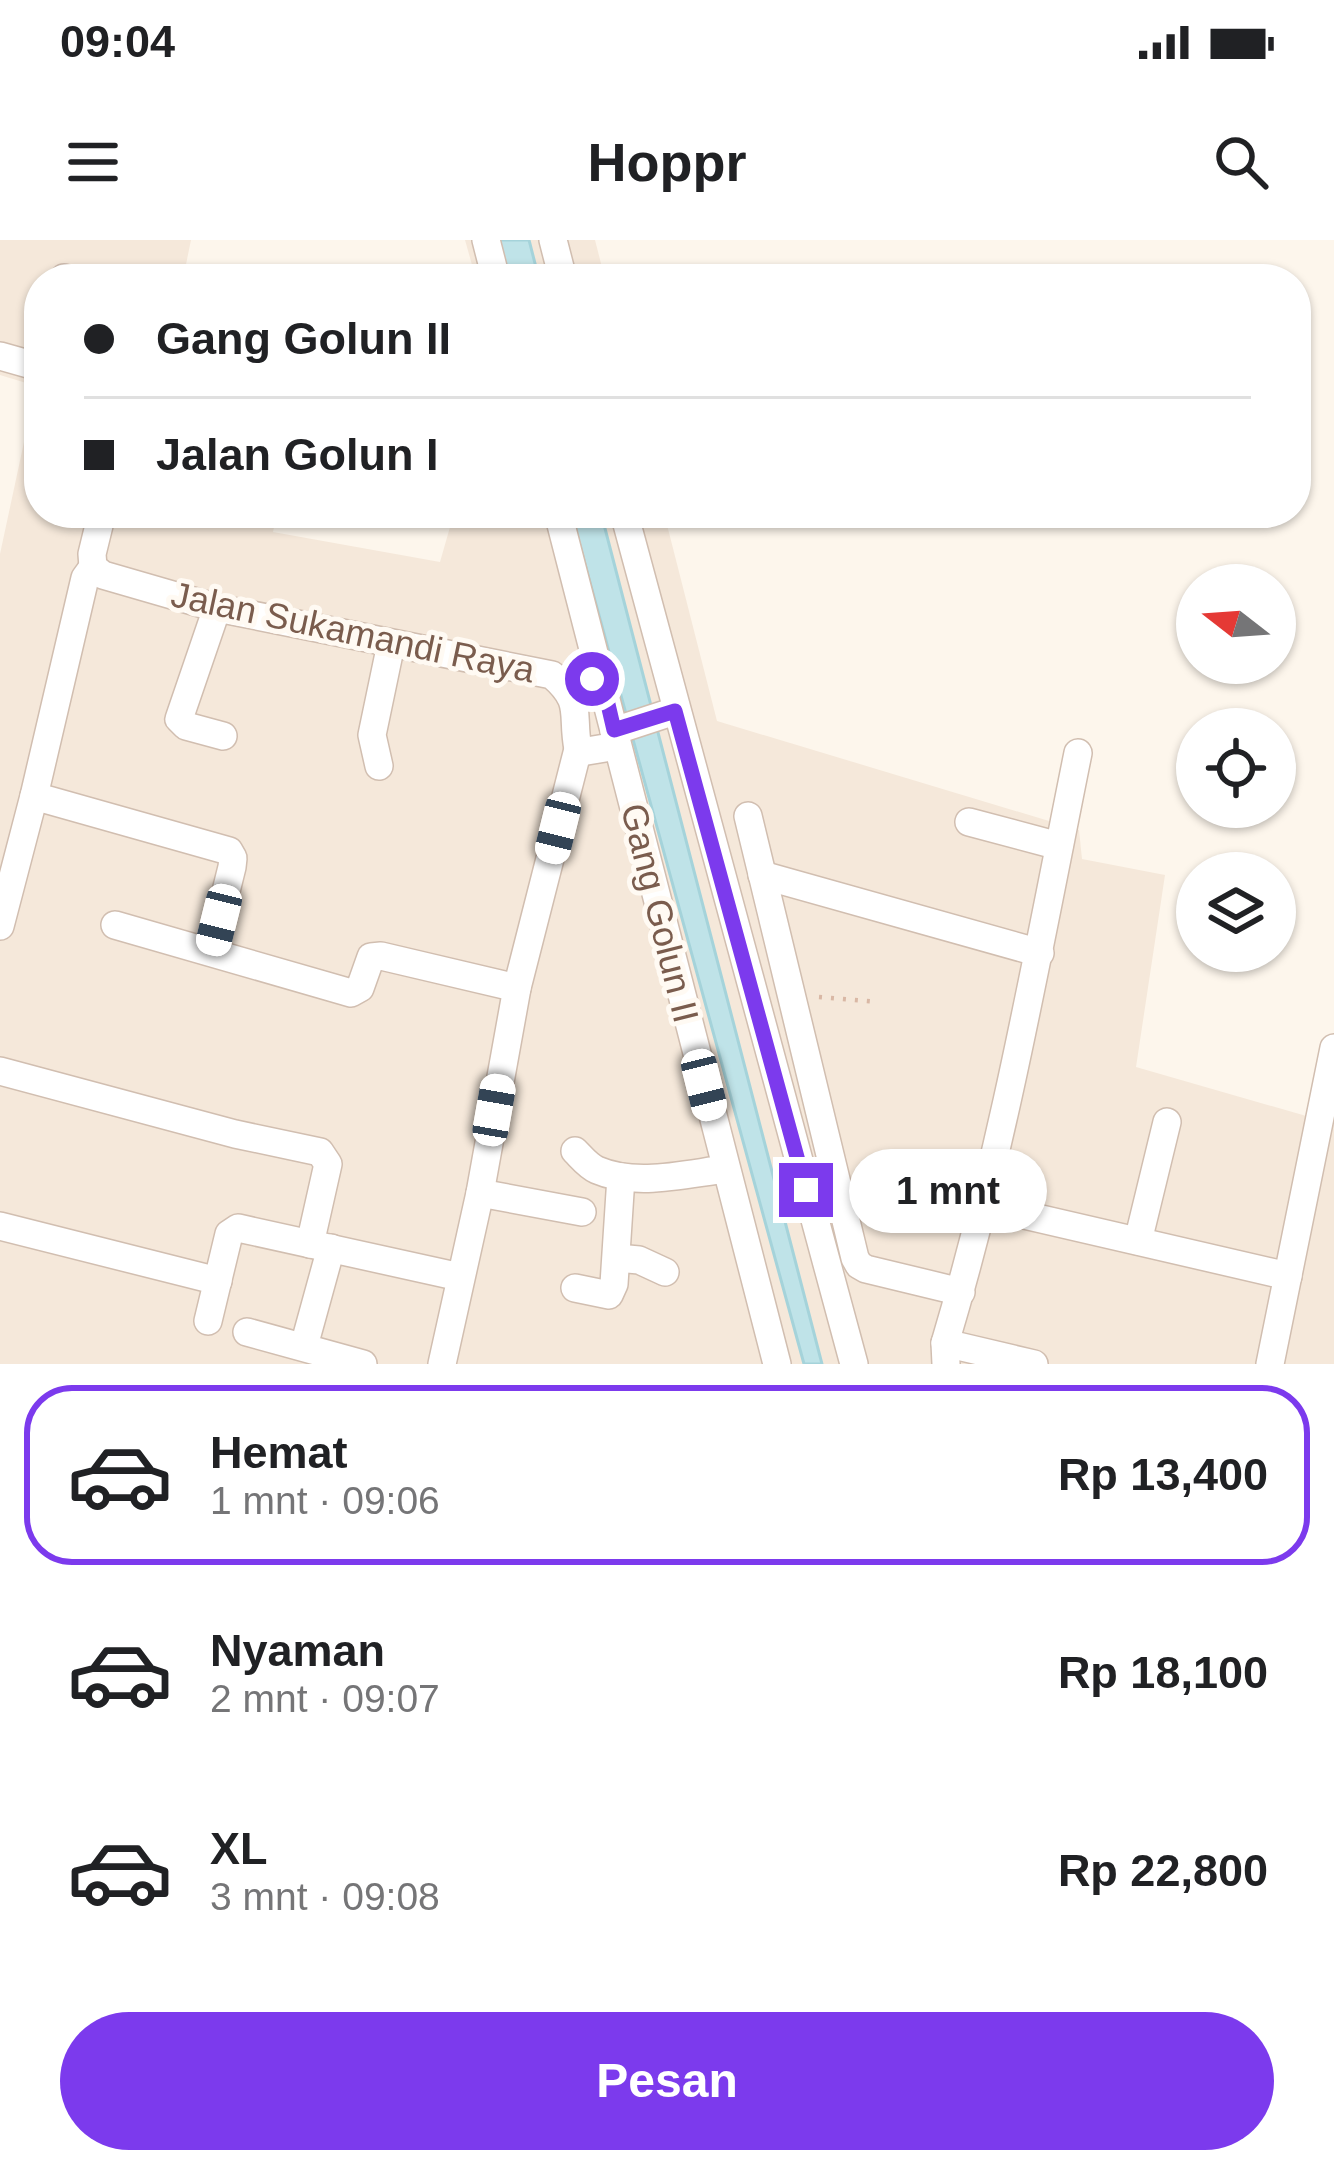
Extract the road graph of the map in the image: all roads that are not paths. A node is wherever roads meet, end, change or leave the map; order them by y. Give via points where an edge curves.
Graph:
1 (99, 528) edge
2 (562, 528) edge
3 (628, 528) edge
4 (92, 567) junction
5 (217, 608) junction
6 (391, 644) junction
7 (600, 670) junction
8 (570, 691) junction
9 (671, 712) junction
10 (620, 734) junction
11 (224, 736) dead end
12 (578, 748) junction
13 (1078, 752) dead end
14 (379, 766) dead end
15 (34, 796) junction
16 (748, 816) dead end
17 (969, 822) dead end
18 (1059, 846) junction
19 (762, 875) junction
20 (115, 925) dead end
21 (0, 926) edge
22 (211, 952) junction
23 (1040, 953) junction
24 (517, 988) junction
25 (1334, 1048) edge
26 (0, 1071) edge
27 (1167, 1123) dead end
28 (575, 1151) dead end
29 (726, 1169) junction
30 (621, 1177) junction
31 (1305, 1192) junction
32 (480, 1193) junction
33 (1334, 1198) edge
34 (985, 1206) junction
35 (582, 1212) dead end
36 (0, 1226) edge
37 (1138, 1241) junction
38 (320, 1246) junction
39 (617, 1258) junction
40 (665, 1272) dead end
41 (1288, 1276) junction
42 (460, 1277) junction
43 (218, 1281) junction
44 (574, 1288) dead end
45 (961, 1292) junction
46 (208, 1321) dead end
47 (247, 1332) dead end
48 (304, 1346) junction
49 (946, 1354) edge
50 (363, 1364) edge
51 (442, 1364) edge
52 (777, 1364) edge
53 (854, 1364) edge
54 (1034, 1364) edge
55 (1270, 1364) edge

1 - 4 street
2 - 7 street, Gang Golun II
3 - 9 street
4 - 5 street, Jalan Sukamandi Raya
4 - 15 street
5 - 6 street, Jalan Sukamandi Raya
5 - 11 street via 179,719
6 - 8 street, Jalan Sukamandi Raya via 552,675
6 - 14 street via 372,735
7 - 8 street
7 - 10 street, Gang Golun II
8 - 12 street, Jalan Sukamandi Raya
9 - 10 street
9 - 53 street
10 - 12 street
10 - 29 street, Gang Golun II
12 - 24 street
13 - 18 street
15 - 21 street
15 - 22 street via 229,850
16 - 19 street
17 - 18 street
18 - 23 street
19 - 23 street
19 - 45 street via 855,1258 866,1268
20 - 22 street
22 - 24 street via 351,992 371,958 381,956
23 - 34 street
24 - 32 street
25 - 31 street
26 - 38 street via 320,1152 328,1164
27 - 37 street
28 - 30 street via 593,1169
29 - 30 street
29 - 52 street, Gang Golun II
30 - 39 street
31 - 33 street
31 - 41 street
32 - 35 street
32 - 42 street
34 - 37 street
34 - 45 street
36 - 43 street
37 - 41 street
38 - 42 street
38 - 43 street via 238,1228 229,1234
38 - 48 street
39 - 40 street
39 - 44 street via 609,1295
41 - 55 street
42 - 51 street
43 - 46 street
45 - 49 street
47 - 48 street
48 - 50 street
49 - 54 street

